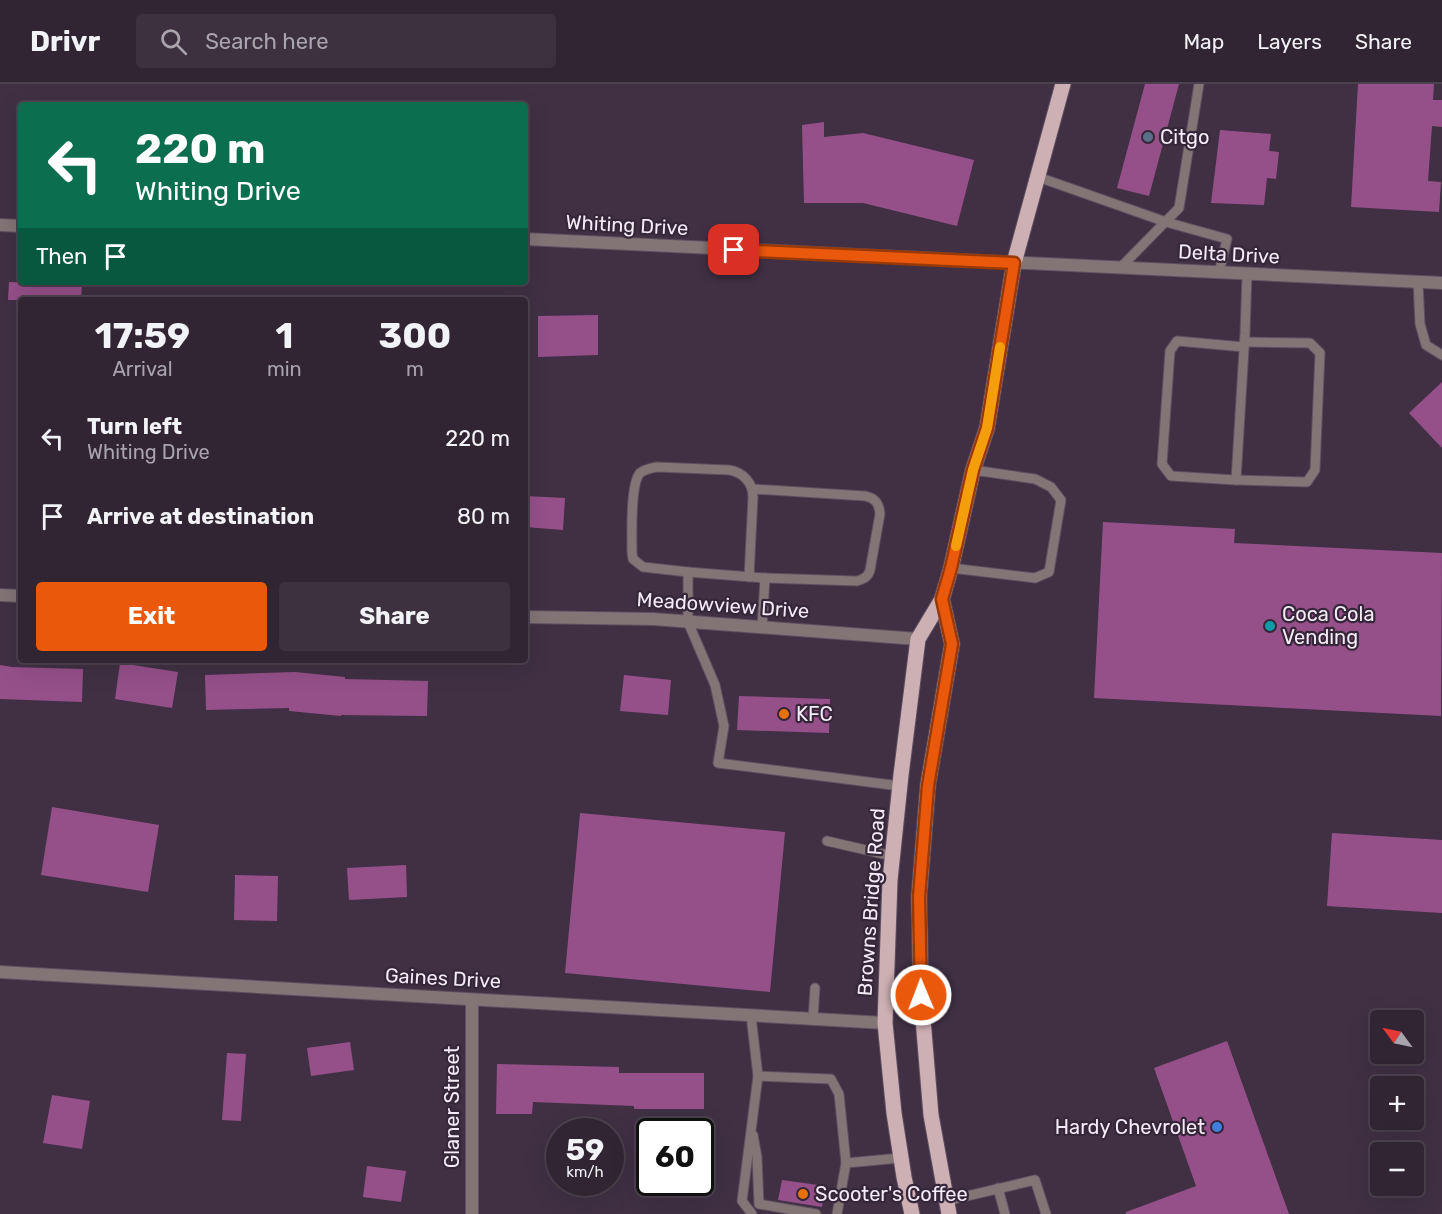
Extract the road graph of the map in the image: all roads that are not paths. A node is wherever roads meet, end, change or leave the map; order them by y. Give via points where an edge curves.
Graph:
1 (1063, 84) edge
2 (1199, 84) edge
3 (1038, 177) junction
4 (1166, 222) junction
5 (0, 225) edge
6 (18, 226) edge
7 (528, 239) edge
8 (1014, 263) junction
9 (1120, 268) junction
10 (1219, 273) junction
11 (1247, 274) junction
12 (1418, 282) junction
13 (1442, 284) edge
14 (1244, 344) junction
15 (1442, 355) edge
16 (973, 470) junction
17 (1236, 480) junction
18 (753, 489) junction
19 (951, 568) junction
20 (688, 572) junction
21 (749, 577) junction
22 (765, 578) junction
23 (0, 595) edge
24 (18, 596) edge
25 (942, 599) junction
26 (528, 617) edge
27 (688, 622) junction
28 (762, 627) junction
29 (918, 639) junction
30 (900, 786) junction
31 (827, 840) dead end
32 (892, 856) junction
33 (0, 972) edge
34 (815, 988) dead end
35 (472, 1000) junction
36 (751, 1016) junction
37 (813, 1019) junction
38 (885, 1023) junction
39 (758, 1076) junction
40 (752, 1124) junction
41 (901, 1158) junction
42 (846, 1163) junction
43 (998, 1188) junction
44 (948, 1208) edge
45 (472, 1214) edge
46 (752, 1214) edge
47 (816, 1214) edge
48 (837, 1214) edge
49 (912, 1214) edge
50 (1005, 1214) edge
51 (1046, 1214) edge

1 - 3 main road, Browns Bridge Road
2 - 4 lane via 1179,208
3 - 4 lane
3 - 8 main road, Browns Bridge Road
4 - 9 lane
4 - 10 lane via 1227,239
5 - 6 street
7 - 8 street, Whiting Drive
8 - 9 street, Delta Drive
8 - 16 main road, Browns Bridge Road via 987,428
9 - 10 street, Delta Drive
10 - 11 street, Delta Drive
11 - 12 street, Delta Drive
11 - 14 lane
12 - 13 street, Delta Drive
12 - 15 lane via 1420,324 1426,345
14 - 17 lane
14 - 17 lane via 1177,341 1170,351 1162,464 1171,476
14 - 17 lane via 1310,343 1320,353 1315,470 1307,482
16 - 19 main road, Browns Bridge Road
16 - 19 lane via 1035,479 1051,487 1061,500 1049,572 1035,578
18 - 20 lane via 744,477 729,470 657,467 640,473 634,485 633,559 643,567
18 - 21 lane
18 - 22 lane via 865,496 879,506 870,570 864,580
19 - 25 main road, Browns Bridge Road
20 - 21 lane
20 - 27 lane
21 - 22 lane
22 - 28 lane
23 - 24 street
25 - 29 main road, Browns Bridge Road
25 - 44 main road, Browns Bridge Road via 952,644 928,786 919,897 921,995 931,1115
26 - 27 street, Meadowview Drive
27 - 28 street, Meadowview Drive
27 - 30 lane via 715,685 724,726 718,763
28 - 29 street, Meadowview Drive
29 - 30 main road, Browns Bridge Road
30 - 32 main road, Browns Bridge Road
31 - 32 lane
32 - 38 main road, Browns Bridge Road
33 - 35 street, Gaines Drive
34 - 37 lane
35 - 36 street, Gaines Drive
35 - 45 street, Glaner Street
36 - 37 street, Gaines Drive
36 - 39 lane
37 - 38 street, Gaines Drive
38 - 41 main road, Browns Bridge Road
39 - 40 lane
39 - 42 lane via 831,1079 839,1094
40 - 46 lane via 742,1201
40 - 47 lane via 759,1204
41 - 42 lane
41 - 49 main road, Browns Bridge Road
42 - 48 lane
43 - 44 lane
43 - 50 lane
43 - 51 lane via 1035,1180

